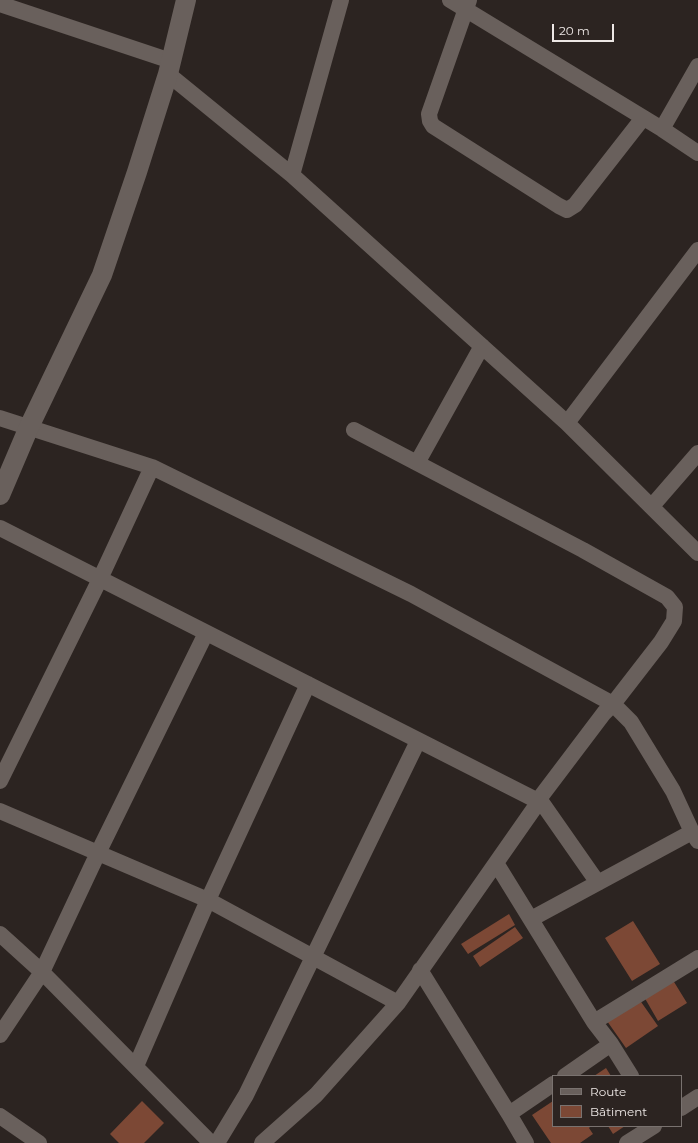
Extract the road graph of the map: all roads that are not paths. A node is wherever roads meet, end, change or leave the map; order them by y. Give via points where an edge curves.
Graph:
1 (186, 0) edge
2 (341, 0) edge
3 (450, 0) edge
4 (0, 4) edge
5 (467, 5) edge
6 (698, 66) edge
7 (169, 67) junction
8 (643, 118) junction
9 (662, 129) junction
10 (698, 153) edge
11 (292, 175) junction
12 (698, 250) edge
13 (482, 346) junction
14 (0, 418) edge
15 (567, 423) junction
16 (29, 427) junction
17 (354, 430) dead end
18 (698, 453) edge
19 (417, 463) junction
20 (152, 467) junction
21 (0, 495) edge
22 (652, 506) junction
23 (0, 528) edge
24 (698, 553) edge
25 (100, 579) junction
26 (206, 633) junction
27 (308, 684) junction
28 (613, 704) junction
29 (418, 741) junction
30 (0, 781) edge
31 (540, 800) junction
32 (0, 812) edge
33 (695, 836) edge
34 (98, 853) junction
35 (496, 863) junction
36 (598, 882) junction
37 (208, 900) junction
38 (531, 919) junction
39 (0, 934) edge
40 (313, 956) junction
41 (698, 958) edge
42 (420, 970) junction
43 (42, 972) junction
44 (398, 1003) junction
45 (594, 1022) junction
46 (0, 1034) edge
47 (611, 1044) junction
48 (136, 1066) junction
49 (565, 1075) edge
50 (630, 1075) edge
51 (552, 1085) edge
52 (698, 1097) edge
53 (682, 1107) edge
54 (509, 1114) junction
55 (0, 1116) edge
56 (652, 1127) edge
57 (39, 1143) edge
58 (211, 1143) edge
59 (217, 1143) edge
60 (262, 1143) edge
61 (526, 1143) edge
62 (627, 1143) edge

1 - 7 street
2 - 11 street
3 - 5 street
4 - 7 street
5 - 8 street
5 - 8 street via 429,114 433,126 567,210 575,205
6 - 9 street
7 - 11 street
7 - 16 street via 102,275
8 - 9 street
9 - 10 street
11 - 13 street
12 - 15 street
13 - 15 street
13 - 19 street
14 - 16 street
15 - 22 street
16 - 20 street
16 - 21 street
17 - 19 street
18 - 22 street
19 - 28 street via 667,597 674,608 674,621
20 - 25 street
20 - 28 street via 411,594
22 - 24 street
23 - 25 street
25 - 26 street
25 - 30 street
26 - 27 street
26 - 34 street
27 - 29 street
27 - 37 street
28 - 31 street via 599,719
28 - 33 street via 631,722 673,791
29 - 31 street
29 - 40 street
31 - 35 street
31 - 36 street
32 - 34 street
33 - 36 street
34 - 37 street
34 - 43 street
35 - 38 street
35 - 42 street
36 - 38 street
37 - 40 street
37 - 48 street
38 - 45 street
39 - 43 street
40 - 44 street
40 - 59 street via 246,1095
41 - 45 street
42 - 44 street
42 - 54 street
43 - 46 street
43 - 48 street
44 - 60 street via 316,1095
45 - 47 street
47 - 49 street
47 - 50 street
48 - 58 street
51 - 54 street
52 - 53 street
54 - 61 street
55 - 57 street
56 - 62 street

